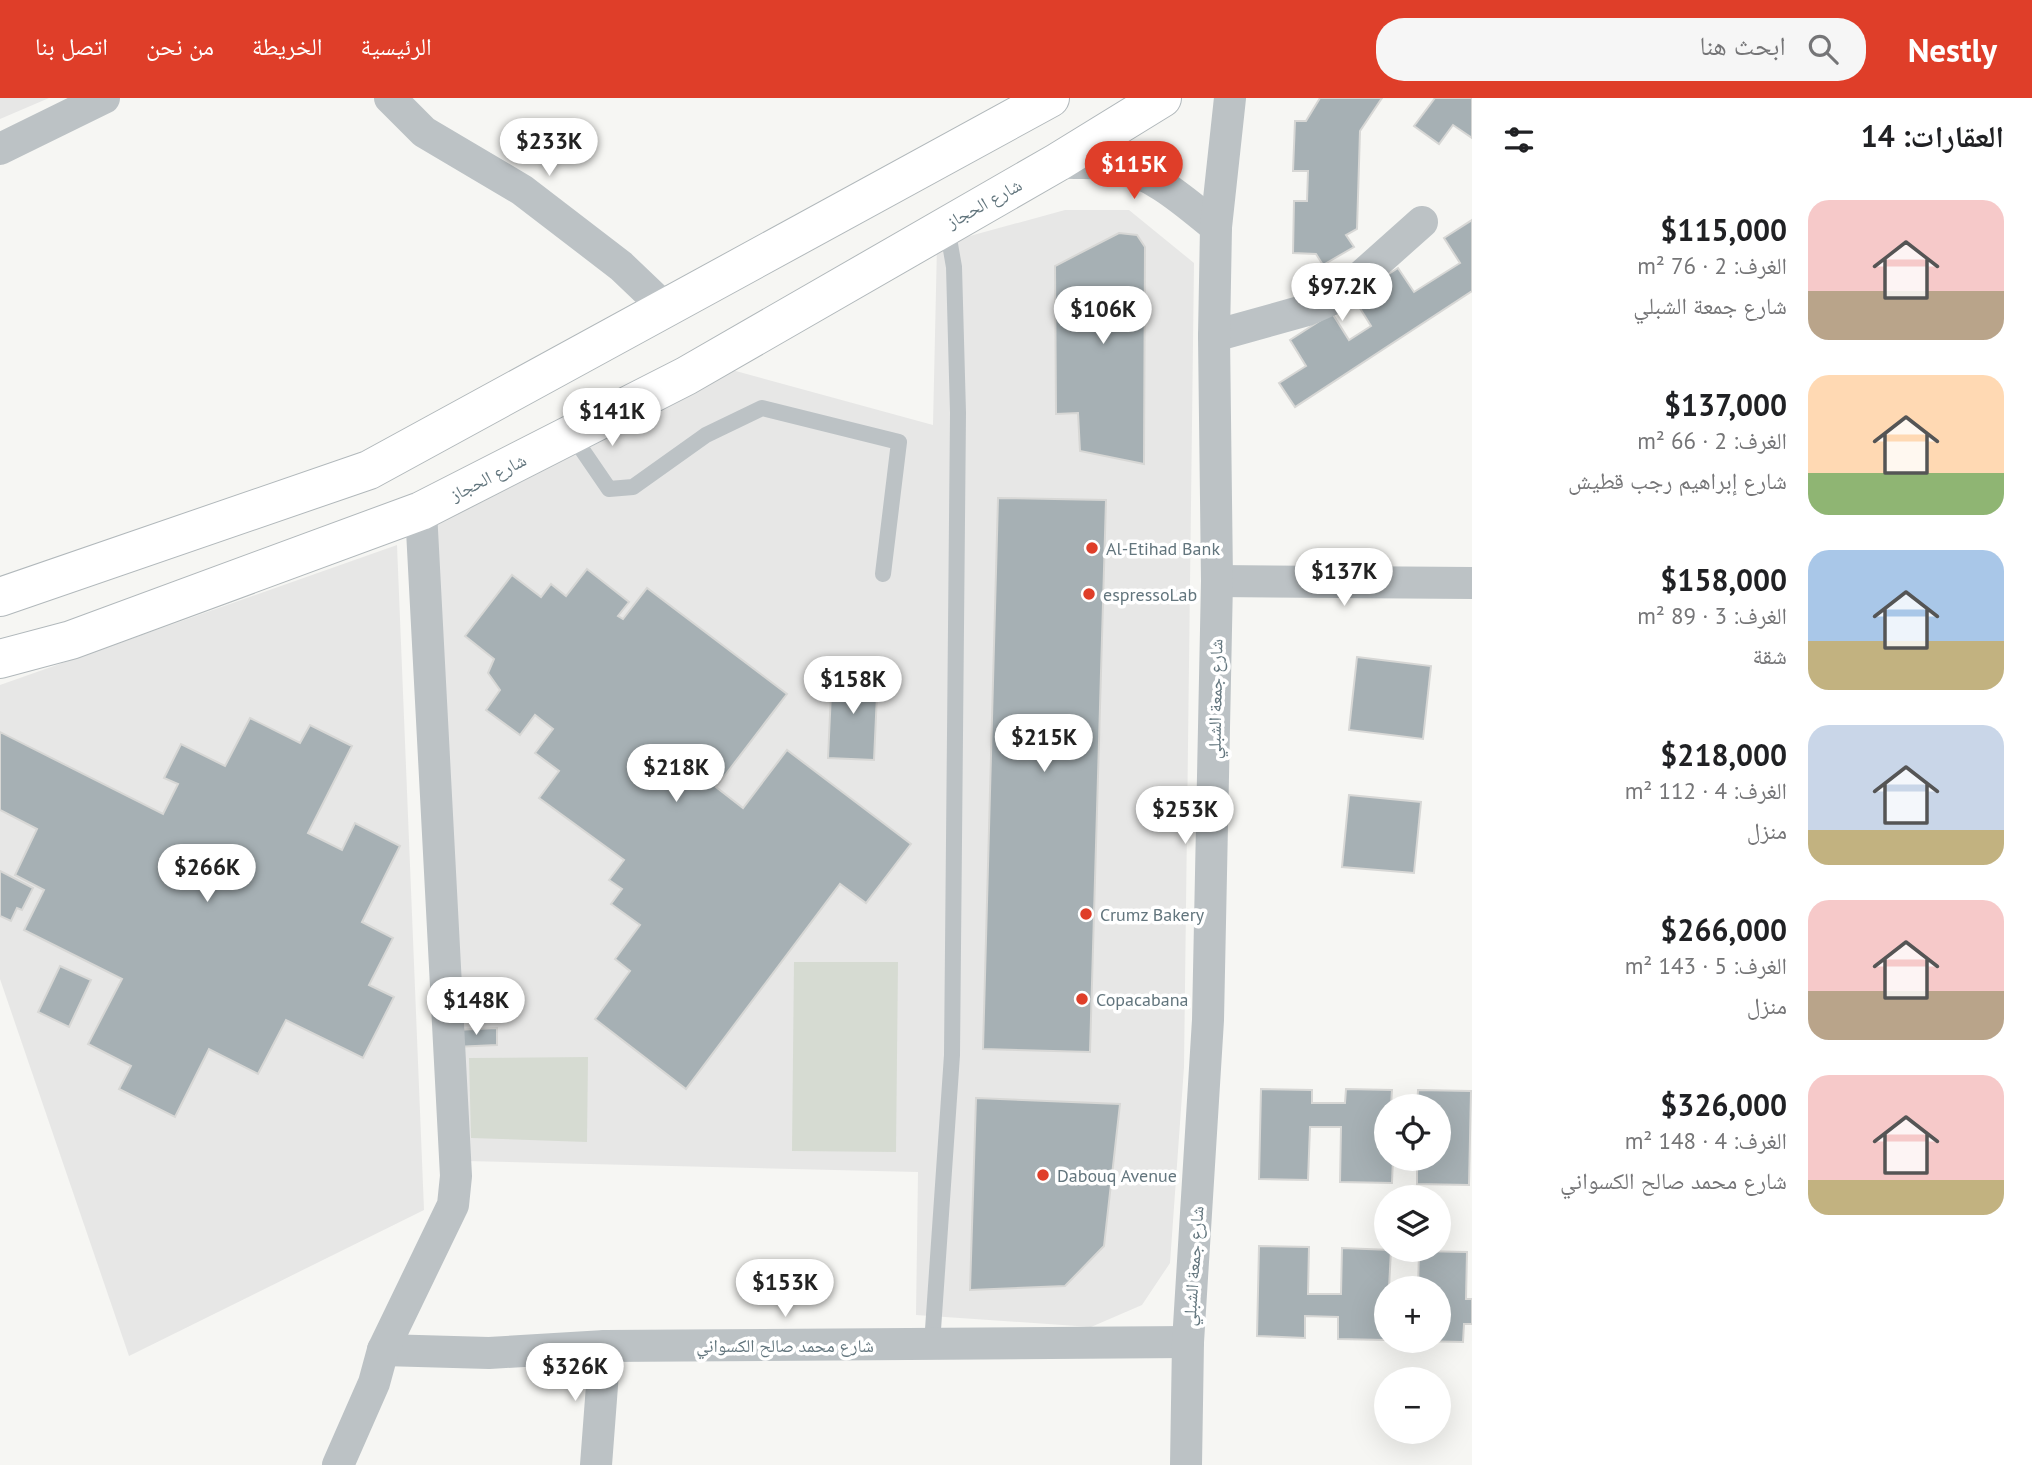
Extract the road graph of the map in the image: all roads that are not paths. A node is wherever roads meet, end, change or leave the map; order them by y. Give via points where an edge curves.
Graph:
1 (104, 98) edge
2 (390, 98) edge
3 (1050, 98) edge
4 (1162, 98) edge
5 (1230, 98) edge
6 (0, 149) edge
7 (1058, 162) junction
8 (1422, 222) dead end
9 (946, 224) junction
10 (1216, 227) junction
11 (664, 307) junction
12 (1214, 336) junction
13 (572, 435) junction
14 (421, 511) junction
15 (883, 574) dead end
16 (1217, 581) junction
17 (1472, 583) edge
18 (0, 597) edge
19 (0, 659) edge
20 (1188, 1342) junction
21 (932, 1344) junction
22 (605, 1346) junction
23 (383, 1350) junction
24 (338, 1465) edge
25 (596, 1465) edge
26 (1186, 1465) edge

1 - 6 street
2 - 11 street via 424,132 522,190 621,266
3 - 11 main road
4 - 7 main road, شارع الحجاز
5 - 10 street, شارع جمعة الشبلي
7 - 9 main road, شارع الحجاز
7 - 10 street via 1127,169 1159,183
8 - 12 street via 1339,296 1307,310
9 - 13 main road, شارع الحجاز via 686,376
9 - 21 lane via 954,267 958,413 952,1055
10 - 12 street, شارع جمعة الشبلي
11 - 18 main road via 369,470
12 - 16 street, شارع جمعة الشبلي
13 - 14 main road, شارع الحجاز
13 - 15 lane via 609,489 633,487 706,435 762,408 899,442
14 - 19 main road, شارع الحجاز via 71,640
14 - 23 street via 456,1176 453,1205
16 - 17 street
16 - 20 street, شارع جمعة الشبلي via 1208,1020
20 - 21 street, شارع محمد صالح الكسواني
20 - 26 street, شارع جمعة الشبلي
21 - 22 street, شارع محمد صالح الكسواني
22 - 23 street, شارع محمد صالح الكسواني via 488,1353
22 - 25 street
23 - 24 street via 374,1383

